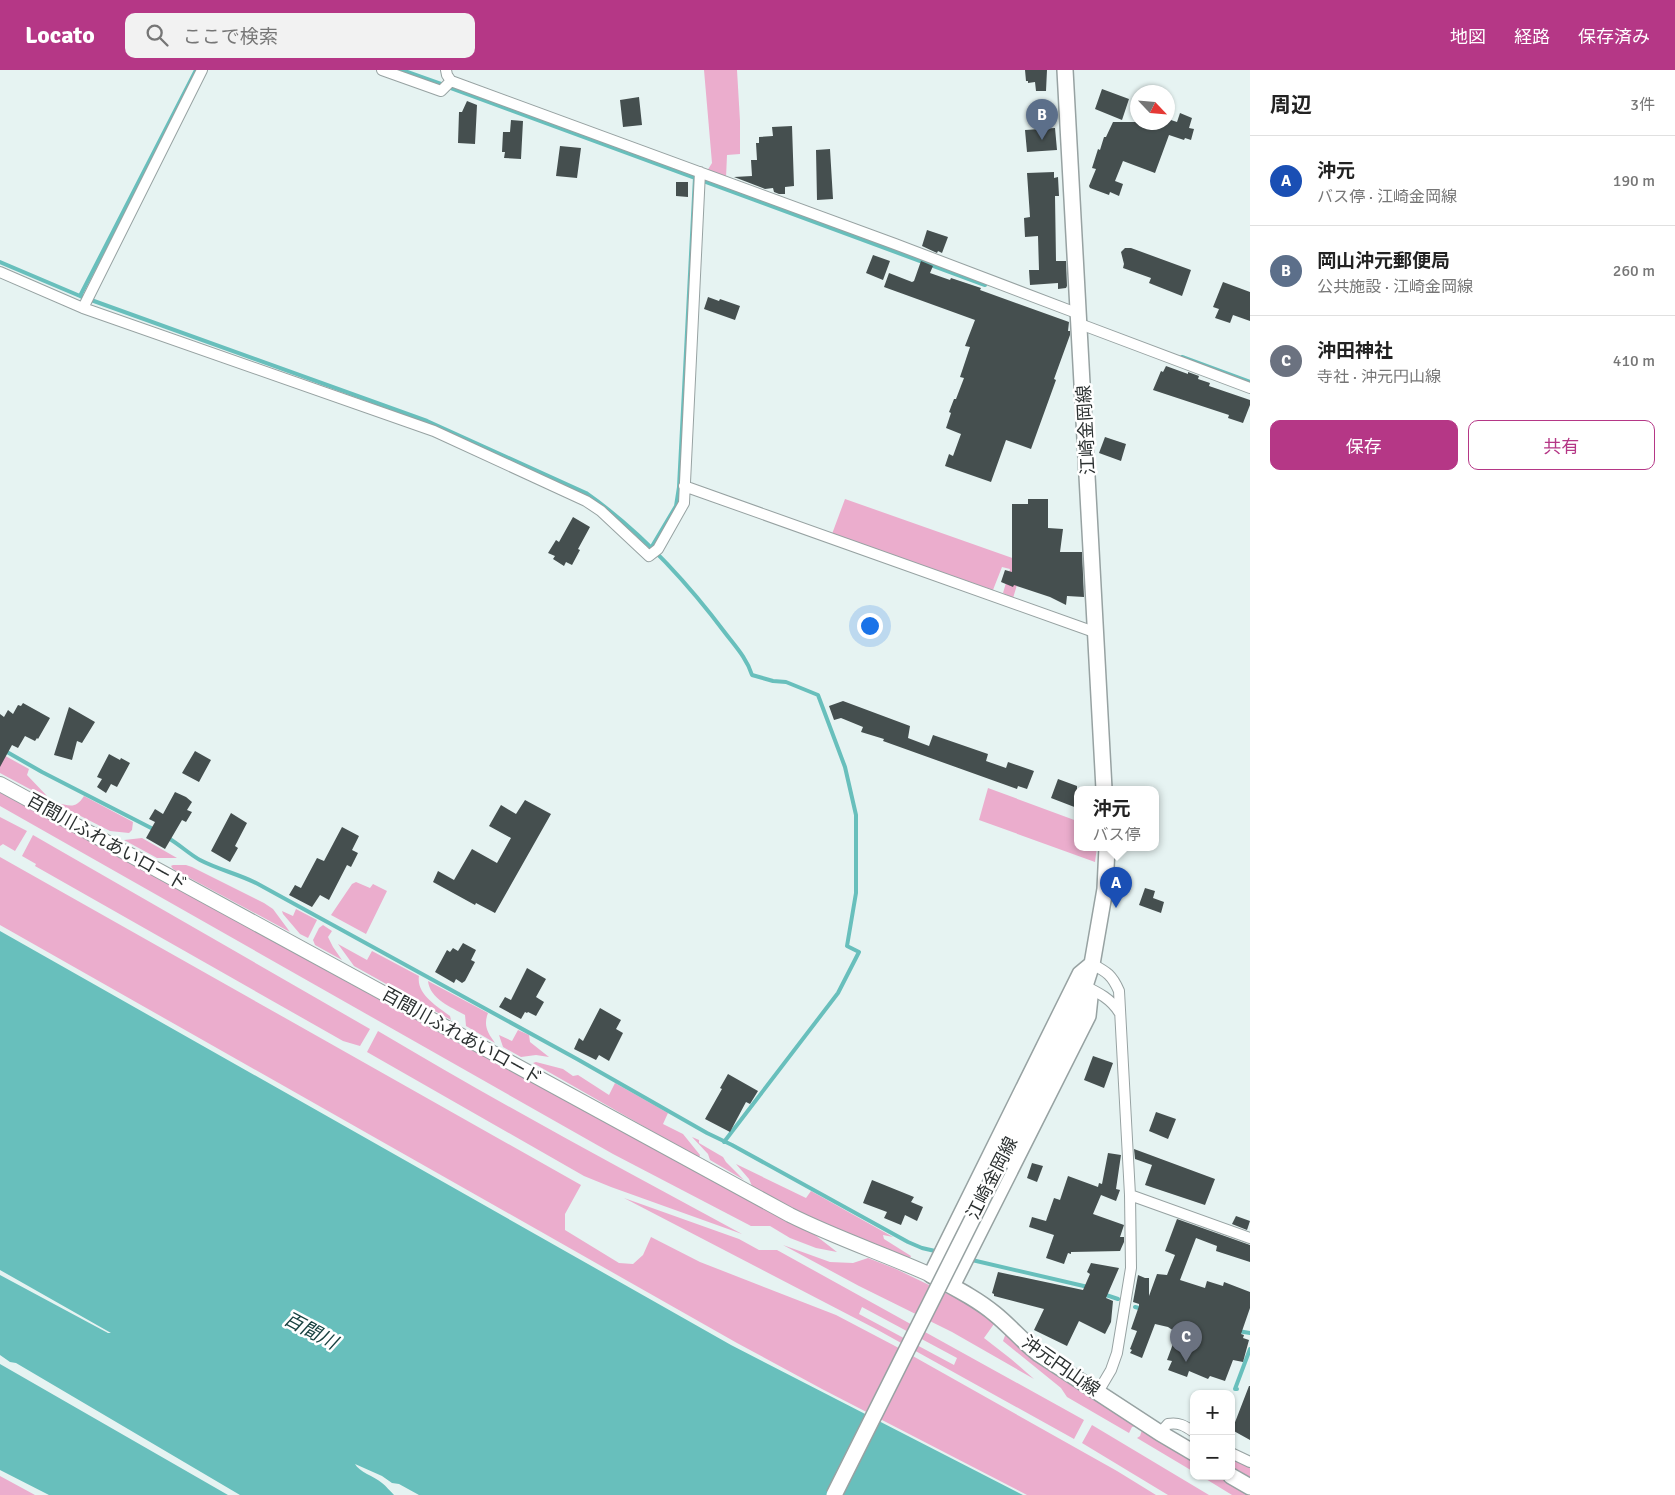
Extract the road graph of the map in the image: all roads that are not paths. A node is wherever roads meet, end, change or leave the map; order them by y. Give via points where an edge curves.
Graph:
1 (202, 70) edge
2 (382, 70) edge
3 (446, 70) edge
4 (1065, 70) edge
5 (450, 81) junction
6 (700, 177) junction
7 (0, 272) edge
8 (85, 302) junction
9 (1080, 319) junction
10 (1250, 388) edge
11 (684, 486) junction
12 (1097, 633) junction
13 (0, 784) edge
14 (1104, 786) edge
15 (1107, 851) edge
16 (1092, 964) junction
17 (1085, 986) junction
18 (1119, 1012) junction
19 (1130, 1195) junction
20 (1250, 1238) edge
21 (931, 1275) junction
22 (952, 1286) junction
23 (1098, 1392) junction
24 (1190, 1430) edge
25 (1160, 1433) junction
26 (1190, 1451) edge
27 (1235, 1455) edge
28 (1250, 1462) edge
29 (1235, 1478) edge
30 (1250, 1487) edge
31 (834, 1495) edge

1 - 8 street
2 - 5 street via 441,91
3 - 5 street
4 - 9 main road, 江崎金岡線
5 - 6 street
6 - 9 street via 895,244
6 - 11 street
7 - 8 street
8 - 11 street via 434,431 586,501 650,556 656,552 684,503
9 - 10 street
9 - 12 main road, 江崎金岡線
11 - 12 street
12 - 14 main road, 江崎金岡線
13 - 21 street, 百間川ふれあいロード via 790,1215
15 - 16 main road, 江崎金岡線 via 1105,890
16 - 17 main road, 江崎金岡線
16 - 18 street via 1113,978 1119,991
16 - 21 main road via 1080,974
17 - 18 street via 1103,995
17 - 22 main road via 1090,997 1088,1016
17 - 31 main road, 江崎金岡線, bridge via 1068,1027
18 - 19 street
19 - 20 street
19 - 23 street via 1131,1268 1117,1353
21 - 22 main road, 沖元円山線
22 - 23 main road, 沖元円山線 via 993,1312 1039,1354
23 - 25 main road, 沖元円山線
24 - 25 street via 1174,1423 1168,1424
25 - 26 main road, 沖元円山線
27 - 28 street
29 - 30 main road

